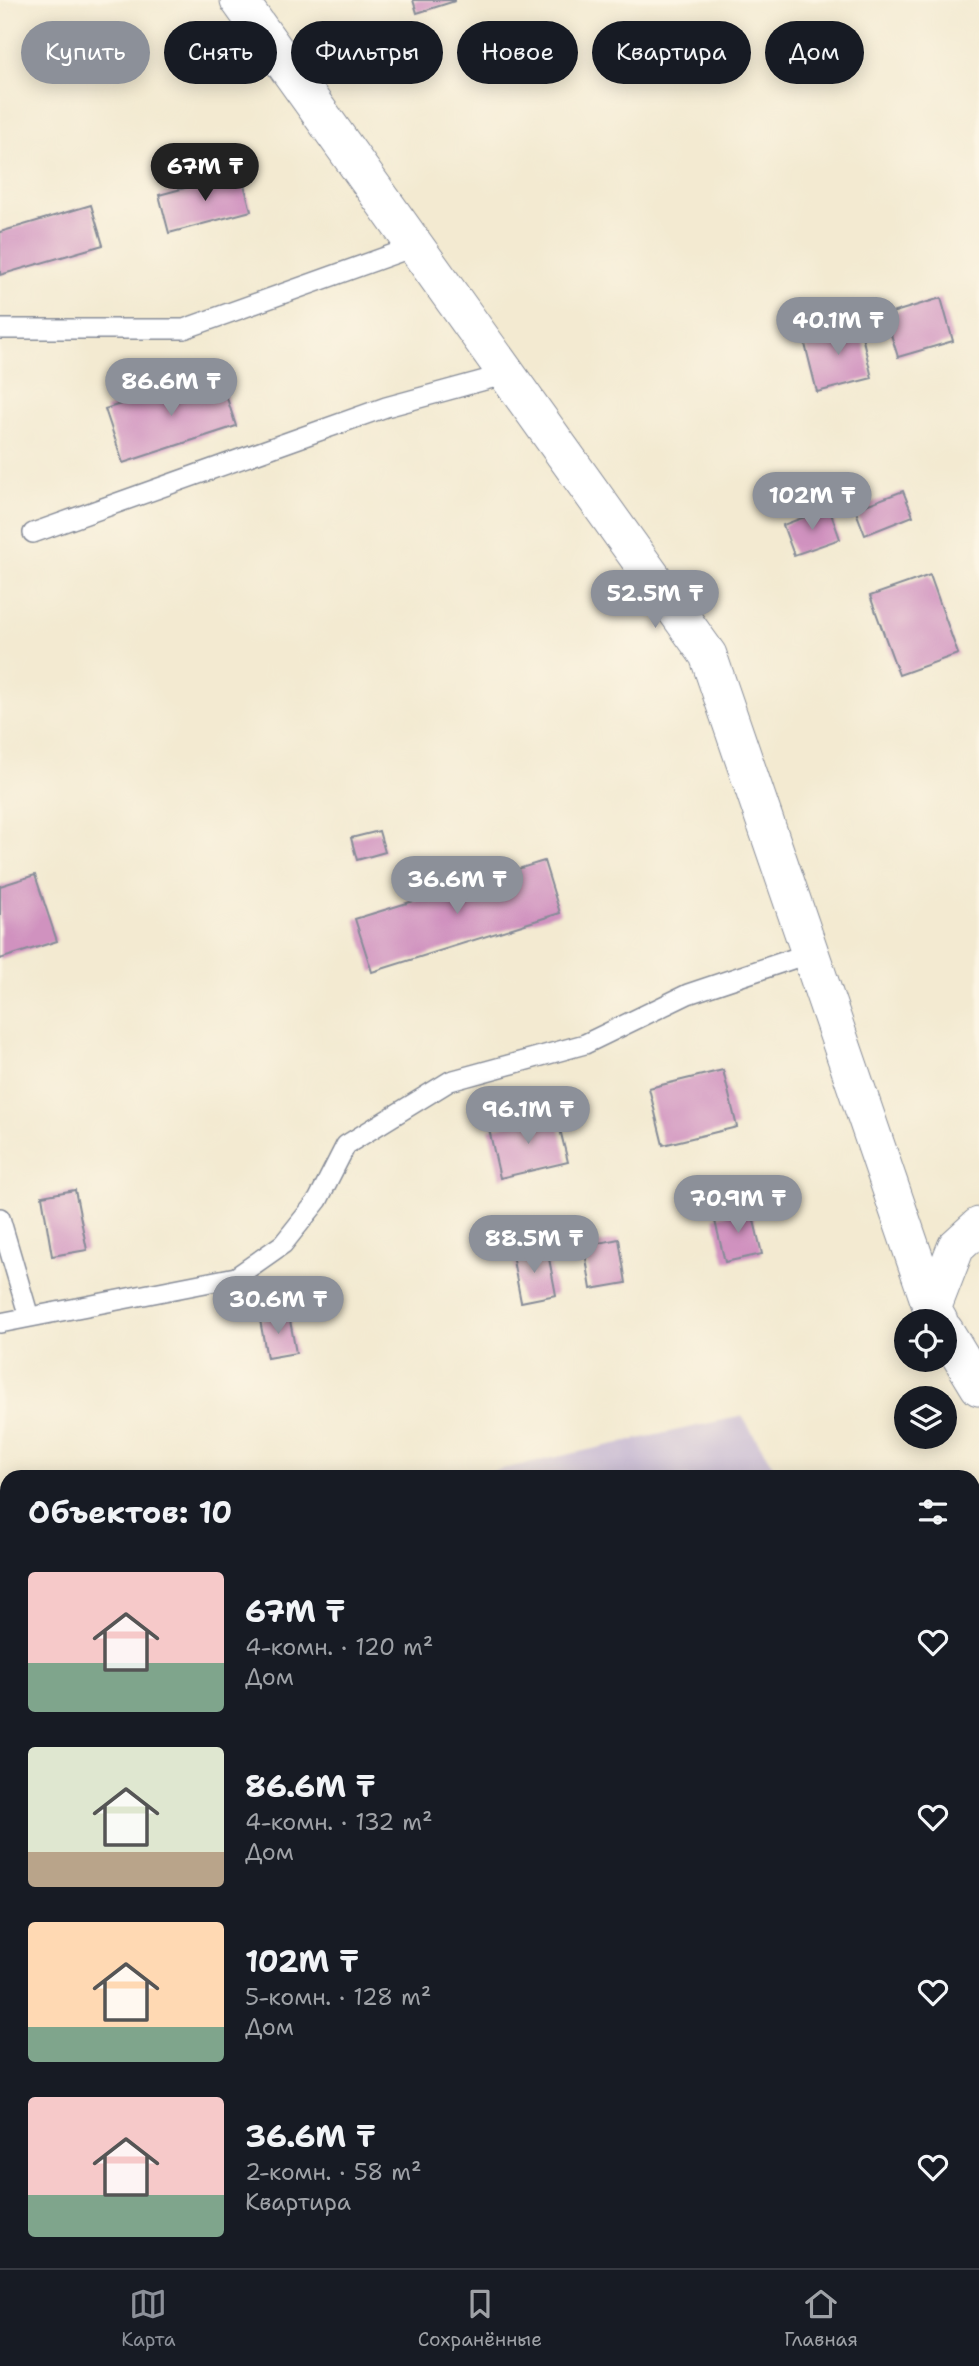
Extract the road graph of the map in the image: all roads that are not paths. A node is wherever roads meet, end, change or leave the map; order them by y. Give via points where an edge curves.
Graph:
1 (239, 0) edge
2 (416, 246) junction
3 (0, 329) edge
4 (507, 374) junction
5 (33, 533) dead end
6 (810, 953) junction
7 (0, 1218) edge
8 (979, 1226) edge
9 (935, 1309) edge
10 (942, 1309) edge
11 (29, 1317) junction
12 (0, 1323) edge
13 (957, 1350) edge
14 (979, 1387) edge

1 - 2 street
2 - 3 lane via 184,329
2 - 4 street
4 - 5 lane via 386,407
4 - 6 street via 708,655
6 - 9 street
6 - 11 lane via 688,994 585,1044 450,1081 346,1144 318,1200 290,1235 236,1277
7 - 11 lane
8 - 10 street via 956,1247
11 - 12 lane
13 - 14 street

